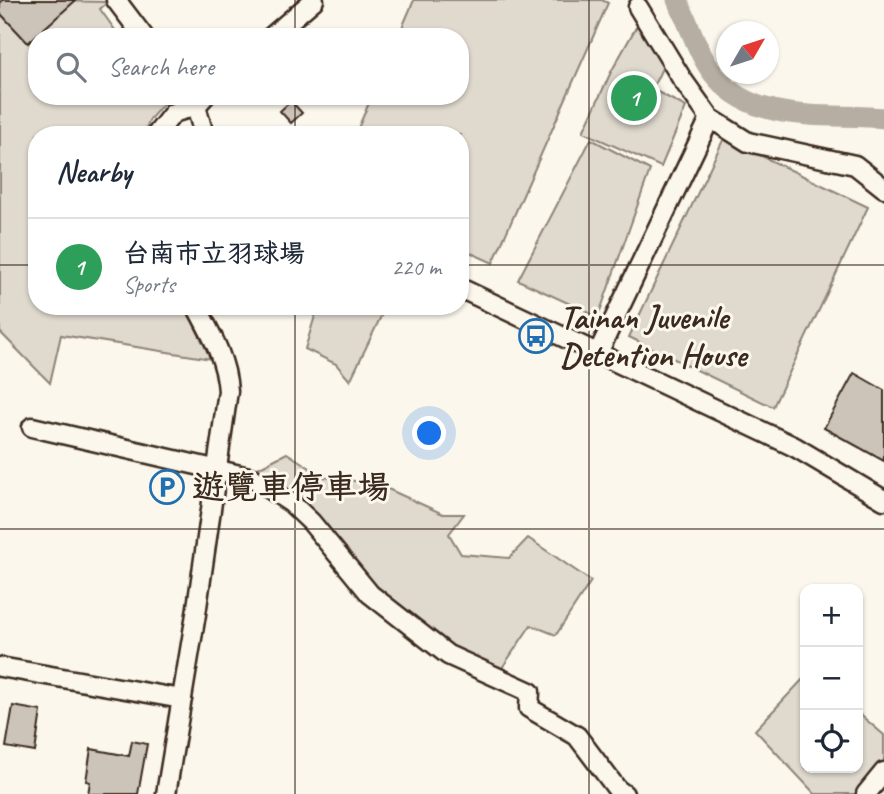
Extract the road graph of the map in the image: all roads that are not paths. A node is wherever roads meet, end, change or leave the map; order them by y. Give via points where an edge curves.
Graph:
1 (116, 0) edge
2 (314, 0) edge
3 (638, 7) dead end
4 (137, 28) edge
5 (281, 28) edge
6 (187, 105) edge
7 (197, 105) edge
8 (710, 118) junction
9 (163, 126) edge
10 (202, 126) edge
11 (884, 188) edge
12 (469, 292) edge
13 (201, 315) edge
14 (598, 353) junction
15 (32, 427) dead end
16 (218, 471) junction
17 (884, 499) edge
18 (0, 667) edge
19 (181, 699) junction
20 (884, 772) edge
21 (166, 794) edge
22 (624, 794) edge
23 (866, 794) edge

1 - 4 street
2 - 5 street
3 - 8 street
6 - 9 street
7 - 10 street
8 - 11 street via 748,142 855,165
8 - 14 street
12 - 14 street
13 - 16 street via 227,376
14 - 17 street via 795,447
15 - 16 street
16 - 19 street
16 - 22 street via 253,478 291,503 370,594 448,655 530,692 529,709 577,736
18 - 19 street
19 - 21 street
20 - 23 street

